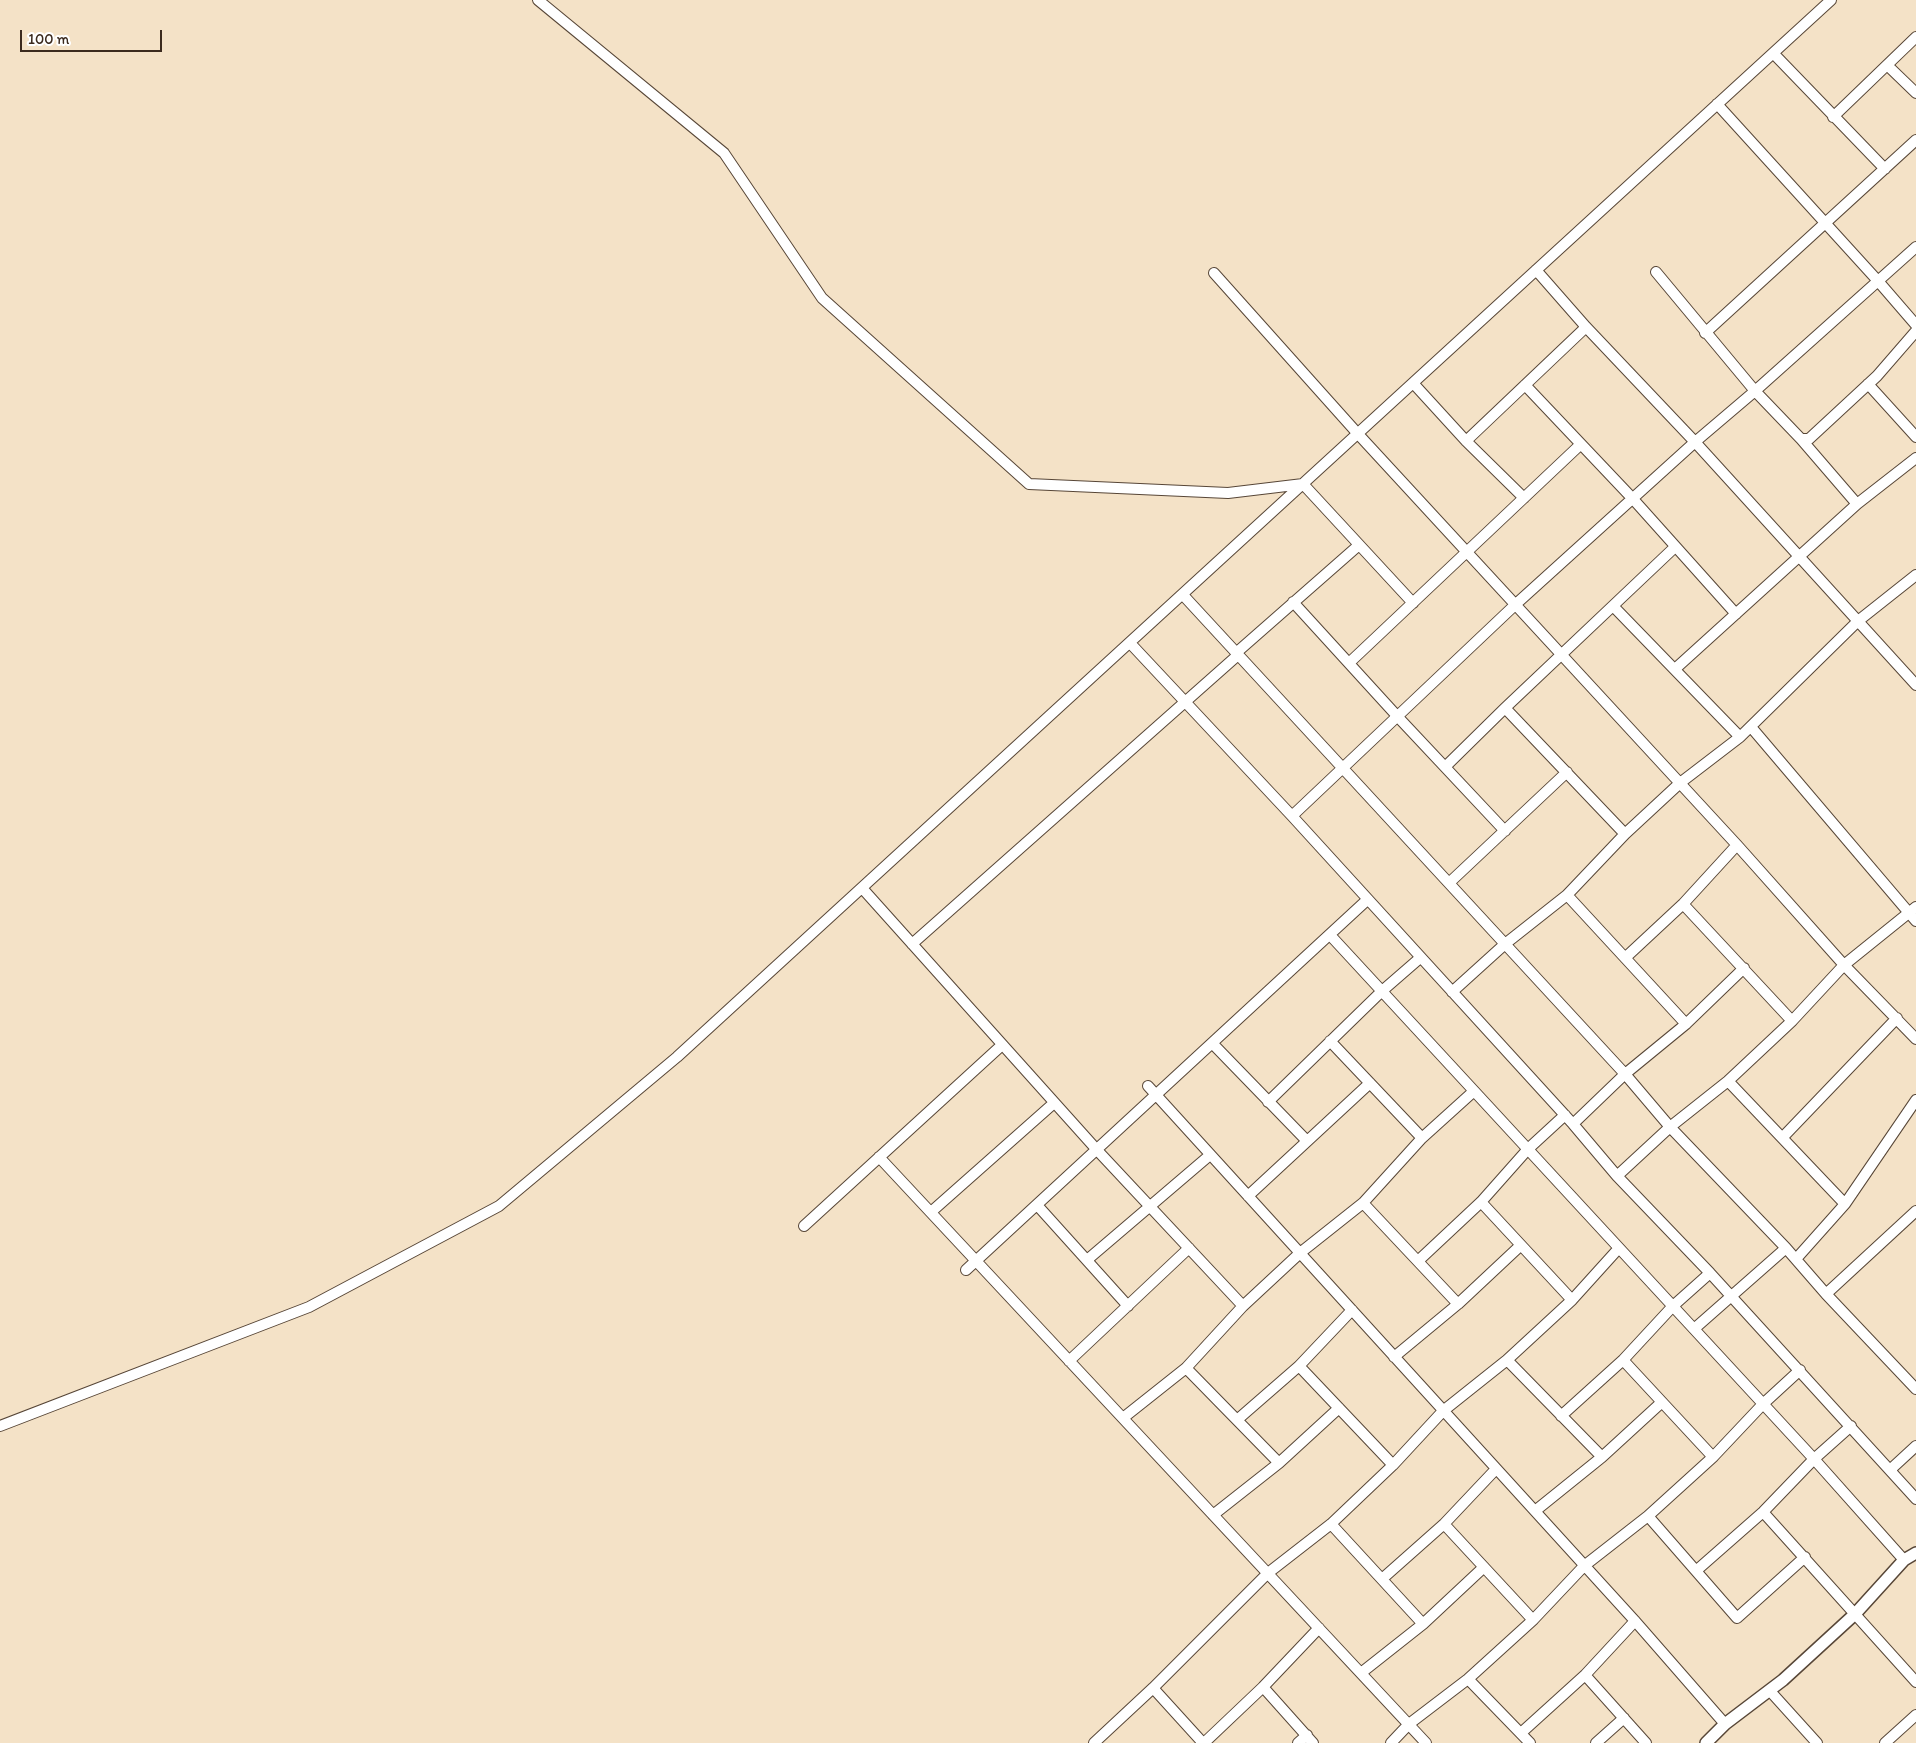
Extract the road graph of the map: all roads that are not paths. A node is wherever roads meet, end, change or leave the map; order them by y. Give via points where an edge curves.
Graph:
1 (538, 0) edge
2 (1831, 0) edge
3 (1916, 37) edge
4 (1773, 53) junction
5 (1887, 65) junction
6 (1916, 93) edge
7 (1717, 104) junction
8 (1833, 117) junction
9 (1916, 140) edge
10 (1884, 169) junction
11 (1825, 224) junction
12 (1916, 247) edge
13 (1536, 270) junction
14 (1656, 272) dead end
15 (1214, 273) dead end
16 (1878, 281) junction
17 (1586, 326) junction
18 (1916, 326) edge
19 (1916, 331) edge
20 (1705, 332) junction
21 (1413, 383) junction
22 (1868, 384) junction
23 (1525, 385) junction
24 (1755, 391) junction
25 (1358, 434) junction
26 (1916, 437) edge
27 (1800, 439) junction
28 (1466, 441) junction
29 (1695, 442) junction
30 (1581, 444) junction
31 (1916, 458) edge
32 (1304, 484) junction
33 (1524, 498) junction
34 (1633, 499) junction
35 (1857, 504) junction
36 (1359, 544) junction
37 (1675, 547) junction
38 (1467, 552) junction
39 (1799, 557) junction
40 (1916, 575) edge
41 (1183, 595) junction
42 (1294, 602) junction
43 (1413, 603) junction
44 (1516, 604) junction
45 (1613, 606) junction
46 (1736, 614) junction
47 (1858, 621) junction
48 (1130, 643) junction
49 (1237, 654) junction
50 (1562, 655) junction
51 (1349, 663) junction
52 (1675, 669) junction
53 (1915, 683) edge
54 (1184, 702) junction
55 (1505, 708) junction
56 (1397, 716) junction
57 (1751, 727) junction
58 (1740, 737) junction
59 (1445, 767) junction
60 (1342, 769) junction
61 (1567, 772) junction
62 (1680, 783) junction
63 (1292, 816) junction
64 (1505, 830) junction
65 (1625, 834) junction
66 (1737, 845) junction
67 (1449, 883) junction
68 (862, 888) junction
69 (1567, 895) junction
70 (1367, 900) junction
71 (1683, 904) junction
72 (1914, 914) edge
73 (1330, 935) junction
74 (912, 944) junction
75 (1505, 944) junction
76 (1420, 958) junction
77 (1625, 958) junction
78 (1844, 965) junction
79 (1744, 968) junction
80 (1382, 991) junction
81 (1452, 992) junction
82 (1897, 1018) junction
83 (1792, 1021) junction
84 (1686, 1024) junction
85 (1916, 1039) edge
86 (1330, 1041) junction
87 (1212, 1043) junction
88 (1002, 1044) junction
89 (1625, 1074) junction
90 (1728, 1081) junction
91 (1370, 1083) junction
92 (1148, 1086) dead end
93 (1474, 1091) junction
94 (1156, 1095) junction
95 (1916, 1100) edge
96 (1268, 1102) junction
97 (1054, 1103) junction
98 (1565, 1115) junction
99 (1573, 1124) junction
100 (1670, 1127) junction
101 (1783, 1137) junction
102 (1422, 1138) junction
103 (1308, 1141) junction
104 (1528, 1149) junction
105 (1097, 1150) junction
106 (1210, 1155) junction
107 (879, 1157) junction
108 (1617, 1176) junction
109 (1248, 1196) junction
110 (1481, 1202) junction
111 (1363, 1203) junction
112 (1845, 1204) junction
113 (1037, 1205) junction
114 (1150, 1206) junction
115 (1916, 1211) edge
116 (931, 1212) junction
117 (804, 1226) dead end
118 (1521, 1245) junction
119 (1189, 1248) junction
120 (1619, 1248) junction
121 (1786, 1248) junction
122 (1300, 1253) junction
123 (1796, 1259) junction
124 (1087, 1260) junction
125 (976, 1261) junction
126 (1418, 1261) junction
127 (966, 1270) dead end
128 (1710, 1273) junction
129 (1826, 1294) junction
130 (1731, 1296) junction
131 (1572, 1300) junction
132 (1458, 1304) junction
133 (1128, 1306) junction
134 (1243, 1306) junction
135 (1673, 1306) junction
136 (1352, 1310) junction
137 (1694, 1330) junction
138 (1394, 1357) junction
139 (1507, 1360) junction
140 (1623, 1360) junction
141 (1069, 1361) junction
142 (1299, 1366) junction
143 (1186, 1368) junction
144 (1800, 1370) junction
145 (1916, 1388) edge
146 (1662, 1402) junction
147 (1763, 1404) junction
148 (1339, 1408) junction
149 (1443, 1411) junction
150 (1561, 1416) junction
151 (1123, 1418) junction
152 (1237, 1420) junction
153 (0, 1426) edge
154 (1851, 1426) junction
155 (1916, 1446) edge
156 (1713, 1456) junction
157 (1602, 1457) junction
158 (1814, 1459) junction
159 (1279, 1463) junction
160 (1393, 1465) junction
161 (1496, 1469) junction
162 (1890, 1469) junction
163 (1916, 1499) edge
164 (1535, 1511) junction
165 (1763, 1512) junction
166 (1213, 1515) junction
167 (1648, 1516) junction
168 (1331, 1524) junction
169 (1444, 1524) junction
170 (1916, 1553) edge
171 (1805, 1557) junction
172 (1904, 1560) junction
173 (1584, 1566) junction
174 (1484, 1567) junction
175 (1697, 1570) junction
176 (1268, 1573) junction
177 (1382, 1579) junction
178 (1855, 1614) junction
179 (1533, 1620) junction
180 (1635, 1621) junction
181 (1423, 1624) junction
182 (1319, 1628) junction
183 (1361, 1673) junction
184 (1585, 1675) junction
185 (1468, 1679) junction
186 (1916, 1682) edge
187 (1153, 1688) junction
188 (1263, 1688) junction
189 (1770, 1691) junction
190 (1916, 1715) edge
191 (1624, 1718) junction
192 (1409, 1724) junction
193 (1725, 1724) junction
194 (1521, 1733) junction
195 (1310, 1739) edge
196 (1094, 1743) edge
197 (1203, 1743) edge
198 (1298, 1743) edge
199 (1391, 1743) edge
200 (1426, 1743) edge
201 (1530, 1743) edge
202 (1596, 1743) edge
203 (1646, 1743) edge
204 (1706, 1743) edge
205 (1817, 1743) edge
206 (1885, 1743) edge

1 - 32 street via 724,153 822,298 1029,484 1228,494
2 - 4 street
3 - 5 street
4 - 7 street
4 - 8 street
5 - 6 street
5 - 8 street
7 - 11 street
7 - 13 street
8 - 10 street
9 - 10 street
10 - 11 street
11 - 16 street
11 - 20 street
12 - 16 street
13 - 17 street
13 - 21 street
14 - 20 street
15 - 25 street
16 - 18 street
16 - 24 street
17 - 23 street
17 - 29 street
19 - 22 street
20 - 24 street
21 - 25 street
21 - 28 street
22 - 26 street
22 - 27 street via 1809,439
23 - 28 street
23 - 30 street
24 - 27 street
24 - 29 street
25 - 32 street
25 - 38 street
27 - 35 street
28 - 33 street
29 - 34 street
29 - 39 street
30 - 33 street
30 - 34 street
31 - 35 street
32 - 36 street
32 - 41 street
33 - 38 street
34 - 37 street
34 - 44 street
35 - 39 street
36 - 42 street
36 - 43 street
37 - 45 street
37 - 46 street
38 - 43 street
38 - 44 street
39 - 46 street
39 - 47 street
40 - 47 street
41 - 48 street
41 - 49 street
42 - 49 street
42 - 51 street
43 - 51 street
44 - 50 street
44 - 56 street
45 - 50 street
45 - 52 street
46 - 52 street
47 - 53 street
47 - 57 street
48 - 54 street
48 - 68 street
49 - 54 street
49 - 60 street
50 - 55 street
50 - 62 street
51 - 56 street
52 - 58 street
54 - 63 street
54 - 74 street
55 - 59 street
55 - 61 street
56 - 59 street
56 - 60 street
57 - 58 street
57 - 72 street
58 - 62 street
59 - 64 street
60 - 63 street
60 - 67 street
61 - 64 street
61 - 65 street
62 - 65 street
62 - 66 street
63 - 70 street
64 - 67 street
65 - 69 street
66 - 71 street
66 - 78 street
67 - 75 street
68 - 74 street
68 - 153 street via 677,1057 499,1206 309,1307
69 - 75 street
69 - 77 street
70 - 73 street
70 - 76 street
71 - 77 street
71 - 79 street
72 - 78 street
73 - 80 street
73 - 87 street
74 - 88 street
75 - 81 street
75 - 89 street
76 - 80 street
76 - 81 street
77 - 84 street
78 - 82 street
78 - 83 street
79 - 83 street
79 - 84 street
80 - 86 street
80 - 93 street
81 - 98 street
82 - 85 street
82 - 101 street
83 - 90 street
84 - 89 street
86 - 91 street
86 - 96 street
87 - 94 street
87 - 96 street
88 - 97 street
88 - 107 street
89 - 99 street
89 - 100 street
90 - 100 street
90 - 101 street
91 - 102 street
91 - 103 street
92 - 94 street
93 - 102 street
93 - 104 street
94 - 105 street
94 - 106 street
95 - 112 street
96 - 103 street
97 - 105 street
97 - 116 street
98 - 99 street
98 - 104 street
99 - 108 street
100 - 108 street
100 - 121 street
101 - 112 street
102 - 111 street
103 - 109 street
104 - 110 street
104 - 120 street
105 - 113 street
105 - 114 street
106 - 109 street
106 - 114 street
107 - 116 street
107 - 117 street
108 - 128 street
109 - 122 street
110 - 118 street
110 - 126 street
111 - 122 street
111 - 126 street
112 - 123 street
113 - 124 street
113 - 125 street
114 - 119 street
114 - 124 street
115 - 129 street
116 - 125 street
118 - 131 street
118 - 132 street
119 - 133 street
119 - 134 street
120 - 131 street
120 - 135 street
121 - 123 street
121 - 130 street
122 - 134 street
122 - 136 street
123 - 129 street
124 - 133 street
125 - 127 street
125 - 141 street
126 - 132 street
128 - 130 street
128 - 135 street
129 - 145 street
130 - 137 street
130 - 144 street
131 - 139 street
132 - 138 street
133 - 141 street
134 - 143 street
135 - 137 street
135 - 140 street
136 - 138 street
136 - 142 street
137 - 147 street
138 - 149 street
139 - 149 street
139 - 150 street
140 - 146 street
140 - 150 street
141 - 151 street
142 - 148 street
142 - 152 street
143 - 151 street
143 - 152 street
144 - 147 street
144 - 154 street
146 - 156 street
146 - 157 street
147 - 156 street
147 - 158 street
148 - 159 street
148 - 160 street
149 - 160 street
149 - 161 street
150 - 157 street
151 - 166 street
152 - 159 street
154 - 158 street
154 - 162 street
155 - 162 street
156 - 167 street
157 - 164 street
158 - 165 street
158 - 172 street
159 - 166 street
160 - 168 street
161 - 164 street
161 - 169 street
162 - 163 street
164 - 173 street
165 - 171 street
165 - 175 street
166 - 176 street
167 - 173 street
167 - 175 street
168 - 176 street
168 - 177 street
169 - 174 street
169 - 177 street
170 - 172 street
171 - 175 street via 1737,1618
171 - 178 street
172 - 178 street
173 - 179 street
173 - 180 street
174 - 179 street
174 - 181 street
176 - 182 street
176 - 187 street
177 - 181 street
178 - 186 street
178 - 189 street
179 - 185 street
180 - 184 street
180 - 193 street
181 - 183 street
182 - 183 street
182 - 188 street
183 - 192 street
184 - 191 street
184 - 194 street
185 - 192 street
185 - 194 street
187 - 196 street
187 - 197 street
188 - 195 street
188 - 197 street
189 - 193 street
189 - 205 street
190 - 206 street
191 - 202 street
191 - 203 street
192 - 199 street
192 - 200 street
193 - 204 street
194 - 201 street
195 - 198 street

